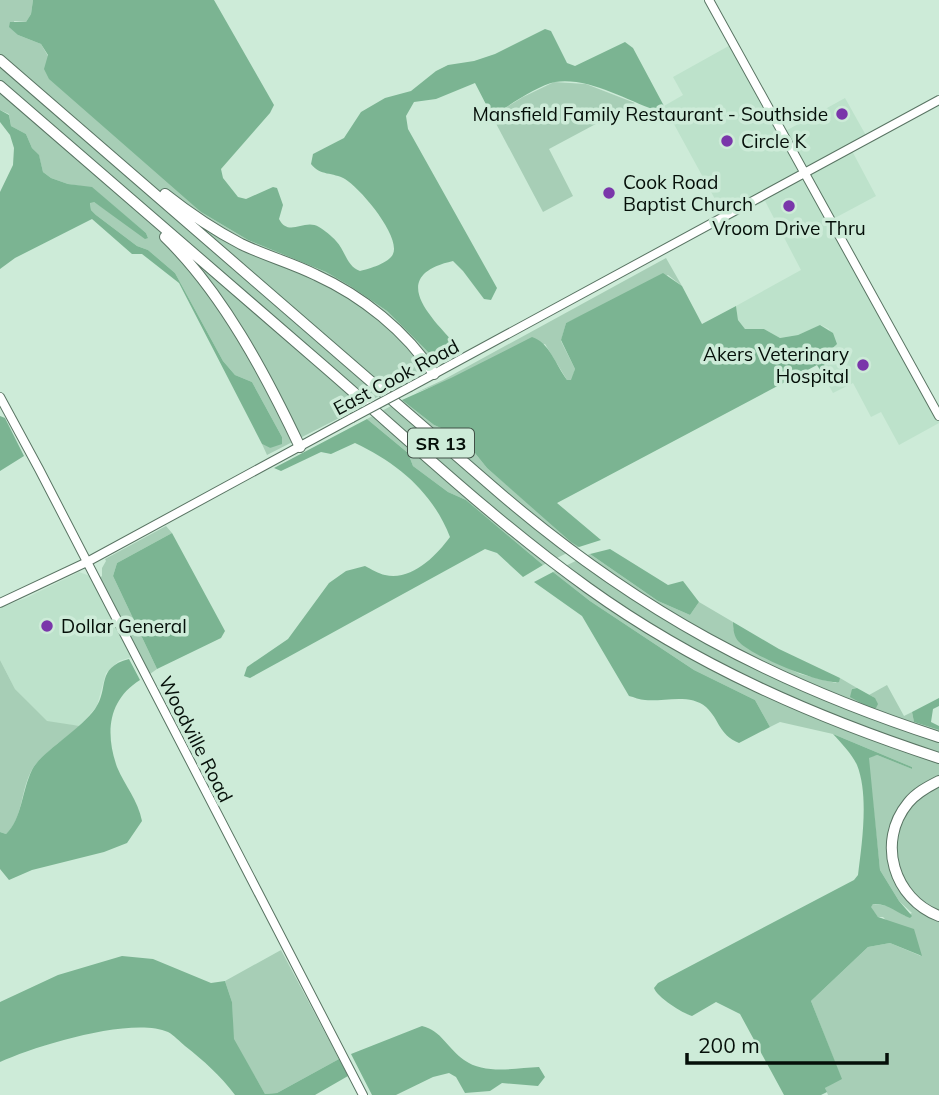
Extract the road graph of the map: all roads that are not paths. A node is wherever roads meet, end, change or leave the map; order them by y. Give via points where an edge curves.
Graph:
1 (709, 0) edge
2 (0, 60) edge
3 (0, 86) edge
4 (939, 100) edge
5 (59, 110) junction
6 (805, 174) junction
7 (113, 184) junction
8 (434, 374) junction
9 (0, 397) edge
10 (939, 416) edge
11 (300, 447) junction
12 (87, 562) junction
13 (0, 603) edge
14 (939, 737) edge
15 (939, 758) edge
16 (939, 781) edge
17 (939, 916) edge
18 (363, 1095) edge

1 - 6 street
2 - 5 highway, SR 13
3 - 7 highway, SR 13
4 - 6 street, East Cook Road
5 - 8 highway via 201,220 248,247 318,275 366,304 403,336
5 - 14 highway, SR 13 via 502,495 593,568 690,630 761,668 843,704
6 - 8 street, East Cook Road
6 - 10 street
7 - 11 highway via 217,297
7 - 15 highway, SR 13 via 508,525 590,589 666,638 766,692 837,723
8 - 11 street, East Cook Road, bridge
9 - 12 street, Woodville Road
11 - 12 street, East Cook Road
12 - 13 street, East Cook Road
12 - 18 street, Woodville Road
16 - 17 highway via 908,804 897,822 892,851 904,890

